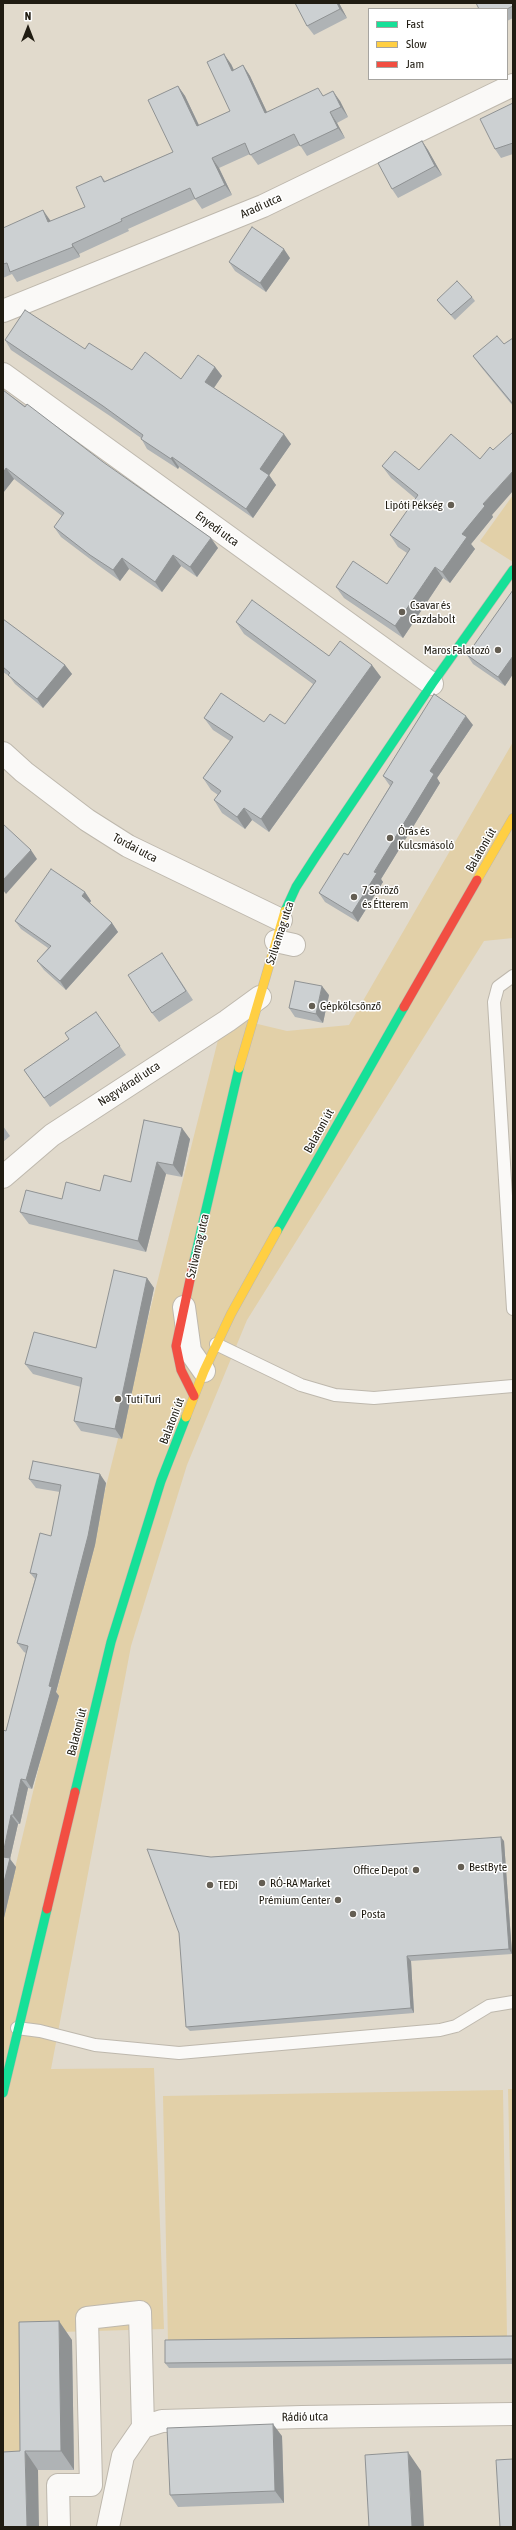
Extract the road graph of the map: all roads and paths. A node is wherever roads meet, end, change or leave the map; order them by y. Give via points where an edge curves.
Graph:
1 (513, 85) edge
2 (3, 311) edge
3 (3, 374) edge
4 (513, 570) edge
5 (432, 684) junction
6 (3, 753) edge
7 (513, 818) edge
8 (282, 920) junction
9 (513, 976) edge
10 (260, 997) junction
11 (3, 1177) edge
12 (184, 1306) junction
13 (513, 1309) edge
14 (216, 1344) junction
15 (204, 1371) junction
16 (513, 1386) edge
17 (194, 1396) junction
18 (513, 2002) edge
19 (17, 2028) junction
20 (3, 2093) edge
21 (513, 2414) edge
22 (143, 2427) junction
23 (120, 2464) junction
24 (90, 2473) junction
25 (58, 2527) edge
26 (108, 2527) edge

1 - 2 street, Aradi utca via 263,206
3 - 5 street, Enyedi utca
4 - 5 main road, Szilvamag utca
5 - 8 main road, Szilvamag utca via 296,887
6 - 8 street, Tordai utca via 87,820 128,846
7 - 14 main road, Balatoni út via 347,1106
8 - 10 main road, Szilvamag utca via 285,943
9 - 13 lane via 498,987 494,1002
10 - 11 street, Nagyváradi utca via 52,1135
10 - 12 main road, Szilvamag utca via 240,1067
12 - 15 street, Szilvamag utca via 190,1351
12 - 17 main road, Szilvamag utca via 176,1346 181,1370
14 - 15 main road, Balatoni út
14 - 16 lane via 301,1385 335,1394 374,1398
15 - 17 main road, Balatoni út
17 - 19 main road, Balatoni út via 161,1481 111,1642
18 - 19 lane via 489,2006 456,2026 440,2030 179,2053 95,2045
19 - 20 main road, Balatoni út
21 - 22 street, Rádió utca via 168,2420
22 - 23 street via 133,2438
22 - 24 street via 140,2312 87,2318
23 - 24 street
23 - 26 street
24 - 25 street via 91,2485 58,2485

